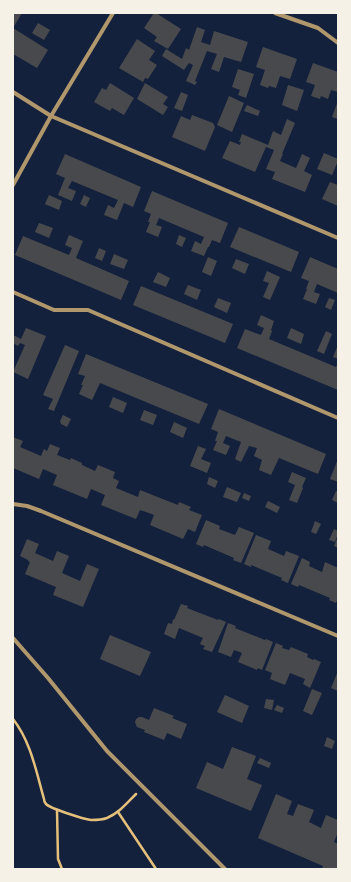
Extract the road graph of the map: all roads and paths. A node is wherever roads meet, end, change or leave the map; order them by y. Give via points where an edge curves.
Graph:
1 (113, 13) edge
2 (275, 13) edge
3 (338, 42) edge
4 (13, 92) edge
5 (51, 116) junction
6 (13, 185) edge
7 (338, 238) edge
8 (13, 292) edge
9 (338, 418) edge
10 (13, 504) edge
11 (338, 636) edge
12 (13, 638) edge
13 (13, 720) edge
14 (143, 788) junction
15 (57, 810) junction
16 (118, 812) junction
17 (62, 869) edge
18 (156, 869) edge
19 (225, 869) edge

1 - 5 street
2 - 3 street via 318,28
4 - 5 street
5 - 6 street
5 - 7 street
8 - 9 street via 54,310 88,310
10 - 11 street via 42,511
12 - 14 street via 107,751
13 - 15 path via 22,732 32,754 45,804
14 - 16 path
14 - 19 street
15 - 16 path via 91,820 106,818
15 - 17 path via 58,860
16 - 18 path

